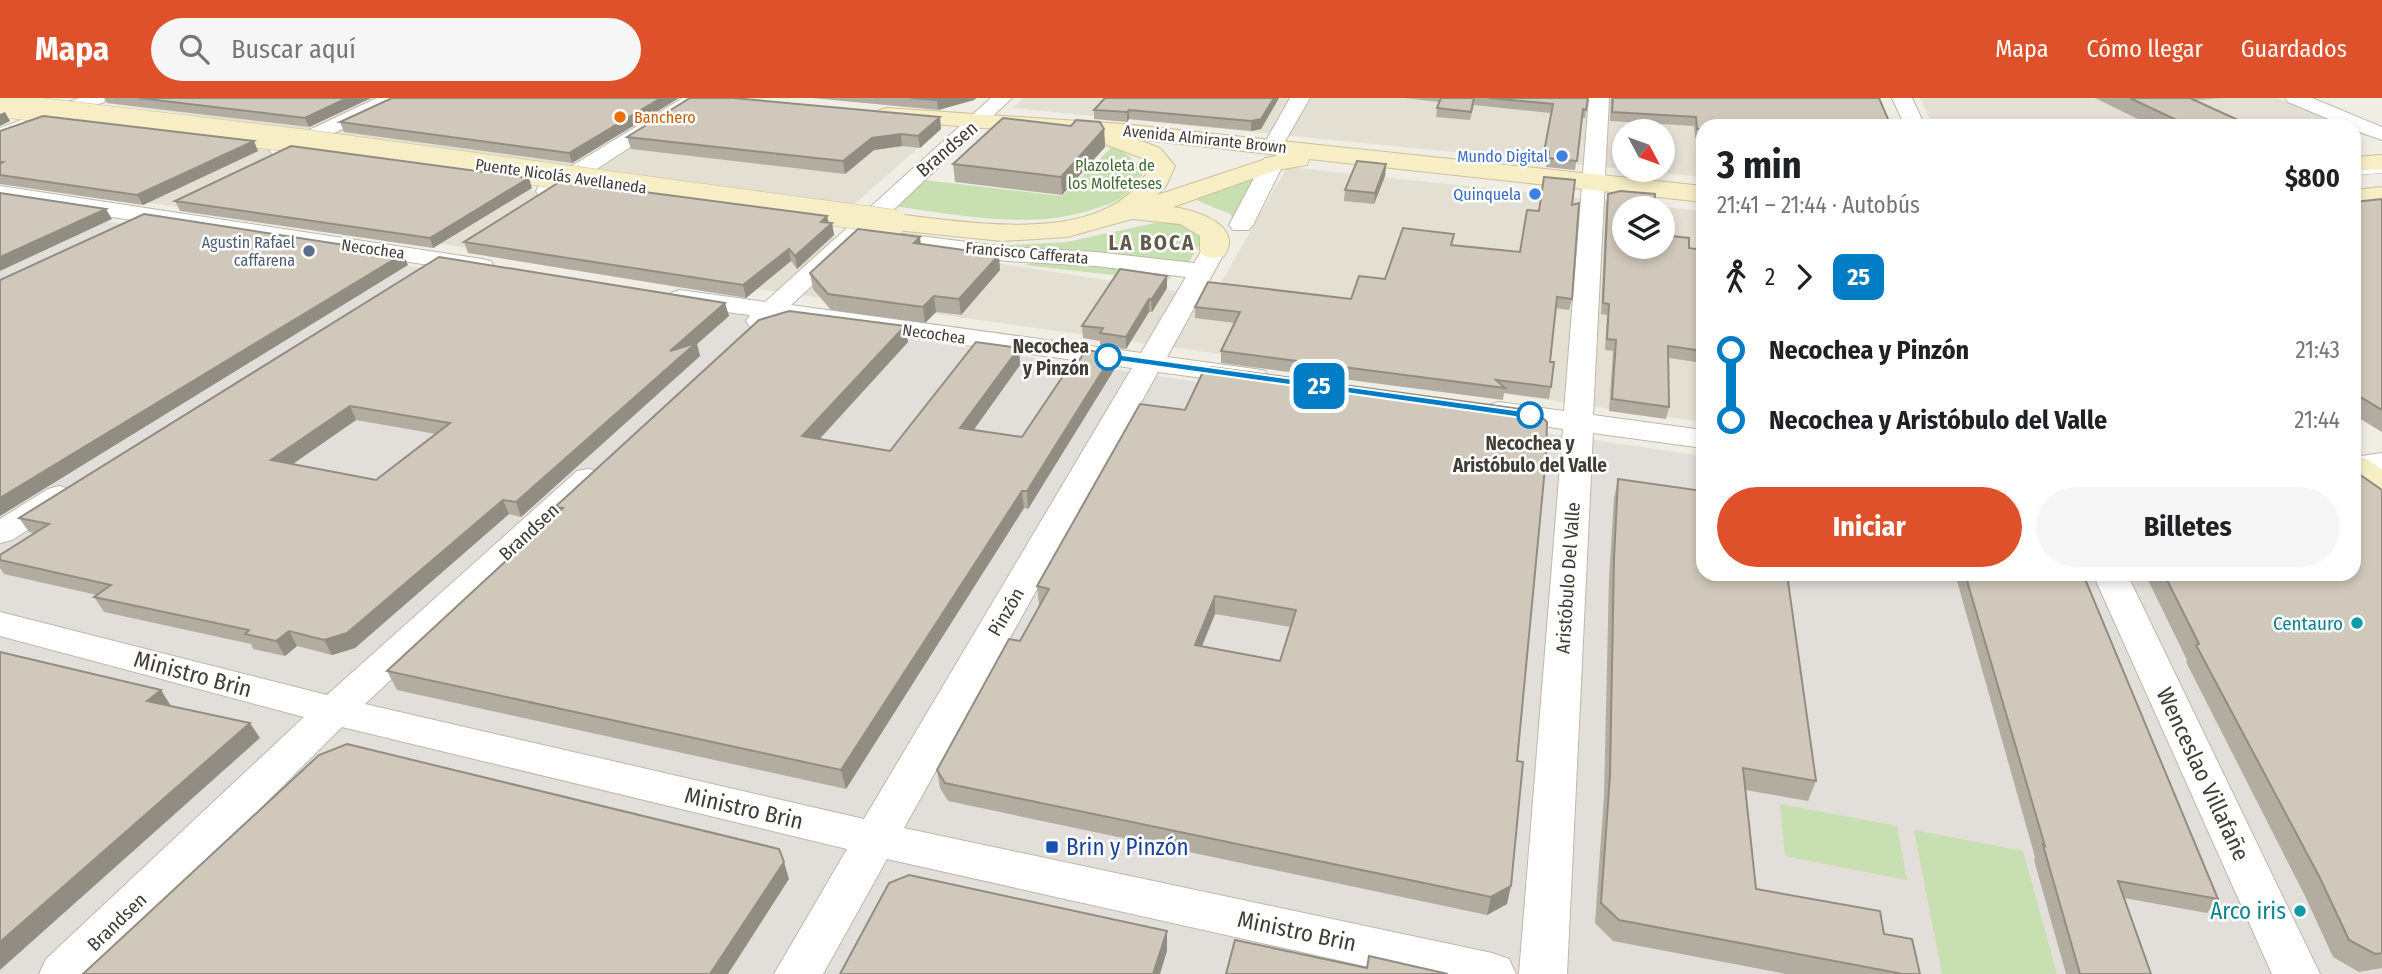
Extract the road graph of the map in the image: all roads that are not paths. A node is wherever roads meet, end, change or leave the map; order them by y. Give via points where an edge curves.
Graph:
1 (97, 98) edge
2 (393, 98) edge
3 (696, 98) edge
4 (1002, 98) edge
5 (1300, 98) edge
6 (1599, 98) edge
7 (1902, 98) edge
8 (2295, 98) edge
9 (0, 105) edge
10 (866, 108) edge
11 (981, 119) junction
12 (1912, 119) edge
13 (2346, 119) edge
14 (2361, 125) edge
15 (1068, 127) junction
16 (2382, 134) edge
17 (0, 135) edge
18 (1273, 155) junction
19 (257, 162) edge
20 (2382, 162) edge
21 (2361, 164) edge
22 (2382, 170) edge
23 (2361, 172) edge
24 (2382, 180) edge
25 (1593, 182) junction
26 (2361, 182) edge
27 (0, 193) edge
28 (1696, 193) edge
29 (2382, 195) edge
30 (183, 197) edge
31 (2361, 197) edge
32 (533, 200) edge
33 (1121, 213) junction
34 (146, 215) junction
35 (1241, 225) dead end
36 (110, 232) edge
37 (853, 233) junction
38 (451, 251) junction
39 (1208, 260) junction
40 (508, 270) edge
41 (405, 280) edge
42 (659, 294) edge
43 (769, 312) junction
44 (738, 340) edge
45 (1150, 362) junction
46 (1287, 382) edge
47 (1478, 408) edge
48 (1577, 422) junction
49 (1696, 438) edge
50 (2361, 444) edge
51 (2382, 457) edge
52 (607, 460) edge
53 (2382, 462) edge
54 (2361, 466) edge
55 (2361, 472) edge
56 (81, 482) edge
57 (2382, 486) edge
58 (0, 533) edge
59 (2113, 581) edge
60 (0, 624) edge
61 (334, 711) junction
62 (875, 839) junction
63 (63, 974) edge
64 (798, 974) edge
65 (1492, 974) edge
66 (1544, 974) edge
67 (2296, 974) edge

1 - 17 street
2 - 19 street
3 - 32 street
4 - 11 street, Brandsen
5 - 18 street
6 - 25 street, Aristóbulo Del Valle
7 - 12 street
8 - 13 street
9 - 33 main road, Puente Nicolás Avellaneda, bridge via 895,222 1022,233 1078,226
10 - 11 main road, Avenida Almirante Brown via 956,121
11 - 15 main road, Avenida Almirante Brown
11 - 37 street, Brandsen
14 - 16 street
15 - 18 main road, Avenida Almirante Brown
15 - 33 main road via 1136,146 1160,162 1162,171 1153,186
18 - 25 main road, Avenida Almirante Brown
18 - 33 main road, Puente Nicolás Avellaneda via 1166,201
18 - 35 street
20 - 21 main road
22 - 23 lane
24 - 26 lane
25 - 28 main road, Avenida Almirante Brown
25 - 48 street, Aristóbulo Del Valle
27 - 34 street, Necochea
29 - 31 main road
30 - 34 street
33 - 39 main road via 1169,215 1199,222 1214,233 1216,242
34 - 36 street
34 - 38 street, Necochea
37 - 39 street, Francisco Cafferata via 1007,254
37 - 43 street, Brandsen
38 - 40 street, Necochea
38 - 41 street
39 - 45 street, Pinzón
42 - 43 street, Necochea
43 - 44 street, Brandsen
43 - 45 street, Necochea
45 - 46 street, Necochea
45 - 62 street, Pinzón
47 - 48 street
48 - 49 street
48 - 66 street, Aristóbulo Del Valle
50 - 51 main road
52 - 61 street, Brandsen
53 - 54 street
55 - 57 main road
56 - 58 street
59 - 67 street, Wenceslao Villafañe
60 - 61 street, Ministro Brin
61 - 62 street, Ministro Brin
61 - 63 street, Brandsen
62 - 64 street, Pinzón
62 - 65 street, Ministro Brin

